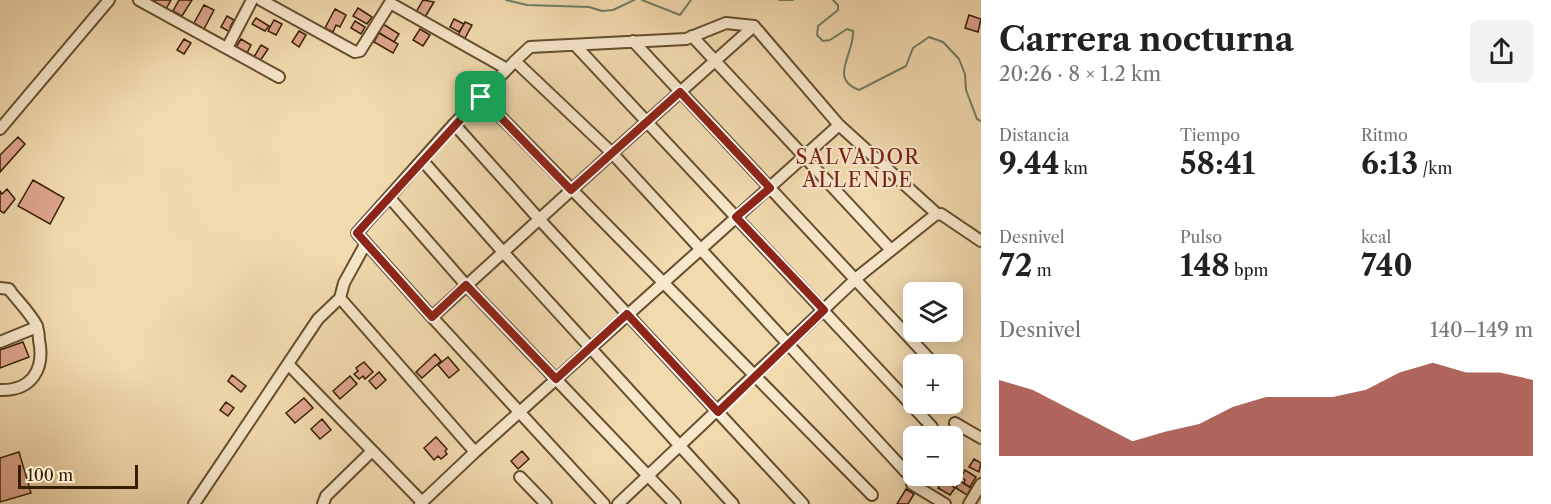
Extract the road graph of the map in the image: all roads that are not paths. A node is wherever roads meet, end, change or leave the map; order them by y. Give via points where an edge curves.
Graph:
1 (108, 0) edge
2 (139, 0) edge
3 (252, 0) edge
4 (261, 0) edge
5 (388, 1) edge
6 (754, 26) junction
7 (692, 36) junction
8 (633, 41) junction
9 (575, 45) junction
10 (227, 48) junction
11 (715, 61) junction
12 (511, 65) junction
13 (279, 77) dead end
14 (680, 92) junction
15 (481, 97) junction
16 (647, 121) junction
17 (454, 124) junction
18 (839, 125) junction
19 (0, 129) edge
20 (612, 153) junction
21 (804, 157) junction
22 (422, 160) junction
23 (770, 188) junction
24 (571, 190) junction
25 (389, 196) junction
26 (937, 214) junction
27 (736, 217) junction
28 (538, 219) junction
29 (981, 239) edge
30 (366, 243) junction
31 (700, 249) junction
32 (891, 250) junction
33 (503, 252) junction
34 (855, 280) junction
35 (663, 283) junction
36 (466, 285) junction
37 (0, 288) edge
38 (340, 298) junction
39 (824, 310) junction
40 (627, 314) junction
41 (432, 317) junction
42 (37, 327) junction
43 (0, 342) edge
44 (788, 345) junction
45 (590, 348) junction
46 (925, 354) edge
47 (288, 364) junction
48 (755, 376) junction
49 (556, 379) junction
50 (0, 390) edge
51 (520, 412) junction
52 (718, 412) junction
53 (955, 423) dead end
54 (931, 426) edge
55 (981, 438) edge
56 (681, 447) junction
57 (372, 451) junction
58 (475, 452) junction
59 (903, 469) edge
60 (649, 476) junction
61 (520, 477) dead end
62 (981, 484) edge
63 (915, 486) edge
64 (872, 495) dead end
65 (421, 503) edge
66 (194, 504) edge
67 (323, 504) edge
68 (546, 504) edge
69 (604, 504) edge
70 (618, 504) edge
71 (675, 504) edge
72 (733, 504) edge
73 (802, 504) edge
74 (945, 504) edge
75 (969, 504) edge

1 - 19 street
2 - 10 street
3 - 10 street
4 - 5 street via 355,52 360,51
5 - 12 street
6 - 7 street via 726,23
6 - 11 street
6 - 18 street
7 - 8 street
7 - 11 street
8 - 9 street
8 - 14 street
9 - 12 street via 530,47
9 - 16 street
10 - 13 street
11 - 14 street
11 - 21 street
12 - 15 street
12 - 20 street
14 - 16 street
14 - 23 street
15 - 17 street
15 - 24 street
16 - 20 street
16 - 27 street
17 - 22 street
17 - 28 street
18 - 21 street
18 - 26 street
20 - 24 street
20 - 31 street
21 - 23 street
21 - 32 street
22 - 25 street
22 - 33 street
23 - 27 street
23 - 34 street
24 - 28 street
24 - 35 street
25 - 30 street via 357,233
25 - 36 street
26 - 29 street
26 - 32 street
27 - 31 street
27 - 39 street
28 - 33 street
28 - 40 street
30 - 38 street
30 - 41 street
31 - 35 street
31 - 44 street
32 - 34 street
33 - 36 street
33 - 45 street
34 - 39 street
34 - 46 street
35 - 40 street
35 - 48 street
36 - 41 street
36 - 49 street
37 - 42 street via 12,292
38 - 47 street via 318,320
38 - 58 street
39 - 44 street
39 - 54 street
40 - 45 street
40 - 52 street
41 - 51 street
42 - 43 street
42 - 50 street via 42,353 34,378
44 - 48 street
44 - 59 street
45 - 49 street
45 - 56 street
47 - 57 street
47 - 66 street
48 - 52 street
48 - 64 street
49 - 51 street
49 - 60 street
51 - 58 street
51 - 69 street
52 - 56 street
52 - 73 street
53 - 55 street
56 - 60 street
56 - 72 street
57 - 65 street
57 - 67 street
58 - 65 street
60 - 70 street
60 - 71 street
61 - 68 street
62 - 75 street
63 - 74 street

